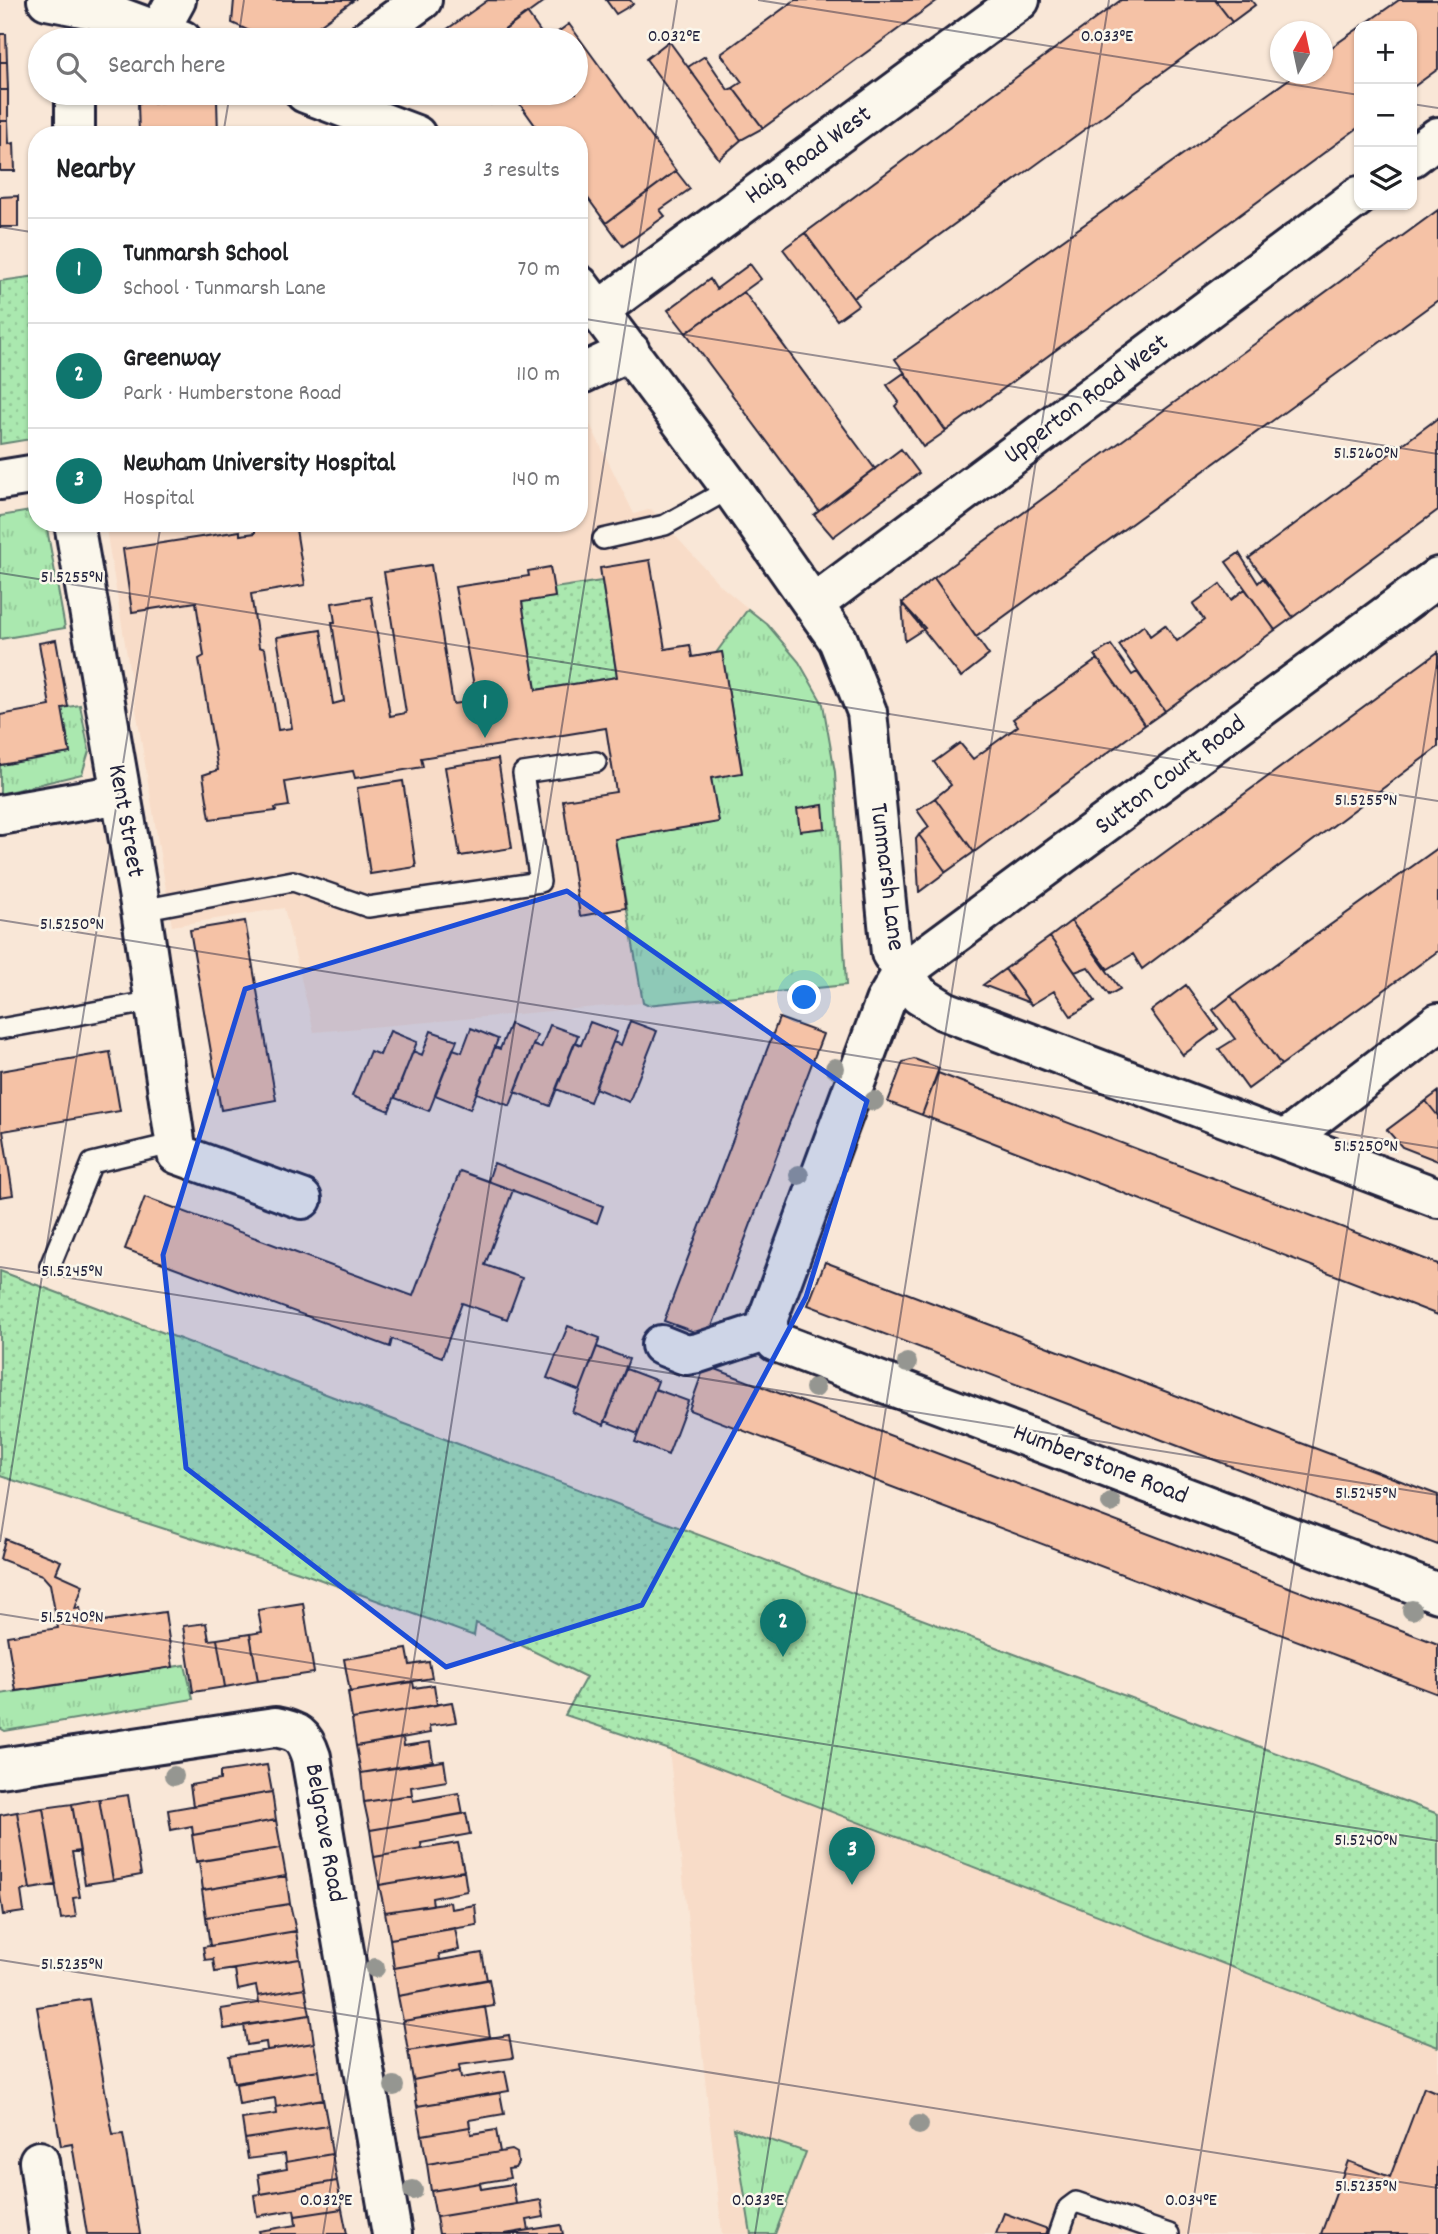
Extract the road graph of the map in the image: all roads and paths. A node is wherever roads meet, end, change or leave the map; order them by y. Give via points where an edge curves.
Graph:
1 (47, 0) edge
2 (422, 0) edge
3 (1020, 0) edge
4 (172, 24) edge
5 (94, 25) edge
6 (384, 28) edge
7 (75, 105) edge
8 (341, 105) edge
9 (75, 126) edge
10 (393, 126) edge
11 (1438, 137) edge
12 (1417, 153) edge
13 (1354, 200) edge
14 (589, 298) edge
15 (630, 351) junction
16 (588, 371) edge
17 (28, 475) edge
18 (0, 480) edge
19 (731, 488) junction
20 (76, 532) edge
21 (603, 539) dead end
22 (1438, 577) edge
23 (814, 604) junction
24 (596, 762) dead end
25 (120, 794) junction
26 (0, 815) edge
27 (141, 910) junction
28 (902, 973) junction
29 (154, 1001) junction
30 (1438, 1024) edge
31 (0, 1029) edge
32 (1285, 1140) junction
33 (176, 1143) junction
34 (1438, 1198) edge
35 (302, 1199) dead end
36 (50, 1266) dead end
37 (768, 1329) junction
38 (661, 1345) dead end
39 (1438, 1593) edge
40 (0, 1768) edge
41 (39, 2161) dead end
42 (49, 2234) edge
43 (392, 2234) edge
44 (1059, 2234) edge
45 (1169, 2234) edge

1 - 5 street
2 - 6 street
3 - 14 street, Haig Road West
4 - 5 street
7 - 9 street
8 - 10 street
11 - 12 street
13 - 23 street, Upperton Road West
14 - 15 street, Tunmarsh Lane
15 - 16 street
15 - 19 street, Tunmarsh Lane
17 - 18 street
19 - 21 lane via 665,525
19 - 23 street, Tunmarsh Lane
20 - 25 street, Kent Street
22 - 28 street, Sutton Court Road
23 - 28 street, Tunmarsh Lane via 838,640 867,712 887,929 891,953
24 - 27 lane via 523,774 540,881 368,907 293,881
25 - 26 street
25 - 27 street, Kent Street
27 - 29 street, Kent Street
28 - 32 street, Tunmarsh Lane via 919,995 945,1011
28 - 37 street via 885,1002 768,1318
29 - 31 lane
29 - 33 street, Kent Street
30 - 32 street
32 - 34 street, Tunmarsh Lane
33 - 35 street via 177,1154
33 - 36 lane via 92,1164
37 - 38 street via 686,1355
37 - 39 street, Humberstone Road via 776,1342
40 - 43 street, Belgrave Road via 275,1727 297,1731 306,1740
41 - 42 street
44 - 45 lane via 1068,2208 1076,2202

